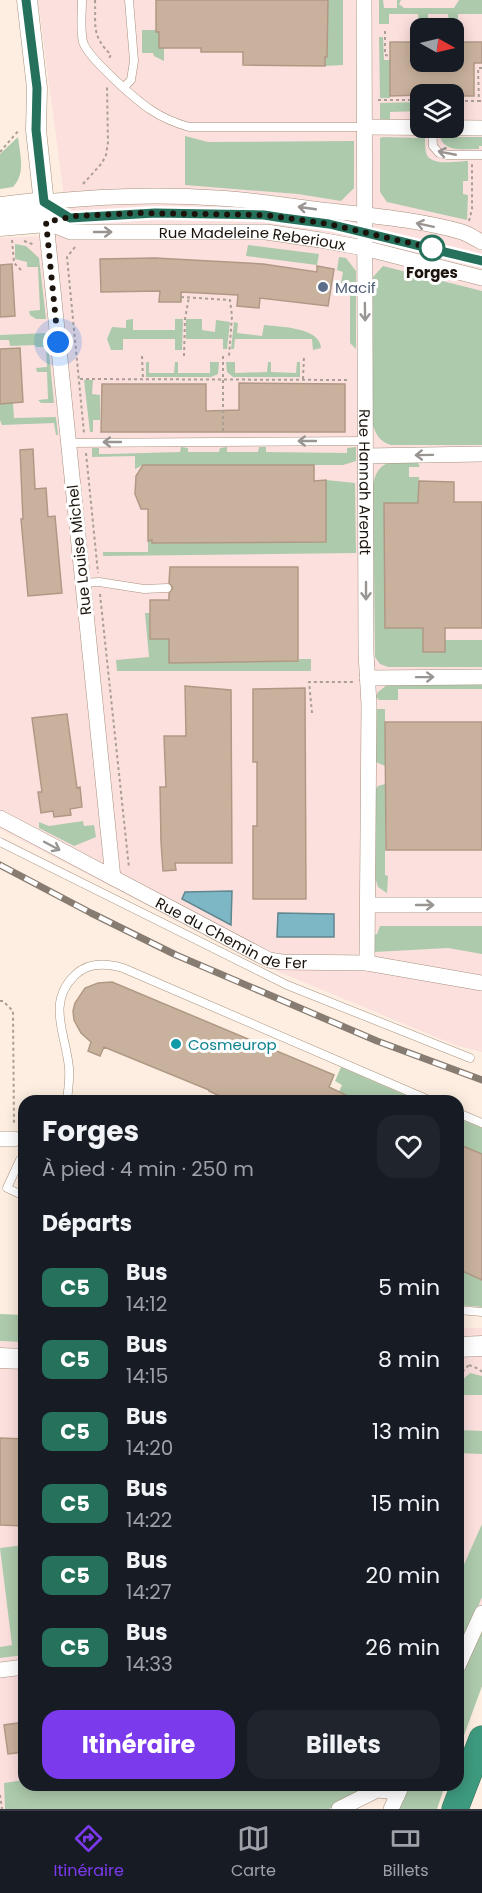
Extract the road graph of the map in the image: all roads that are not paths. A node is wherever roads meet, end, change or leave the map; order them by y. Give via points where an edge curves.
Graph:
1 (27, 0) edge
2 (82, 0) edge
3 (129, 0) edge
4 (364, 0) edge
5 (124, 87) junction
6 (365, 127) junction
7 (410, 128) edge
8 (464, 128) edge
9 (482, 128) edge
10 (433, 138) edge
11 (482, 155) edge
12 (44, 202) junction
13 (0, 207) edge
14 (365, 213) junction
15 (70, 218) junction
16 (46, 222) junction
17 (364, 232) junction
18 (6, 233) edge
19 (482, 242) edge
20 (364, 248) junction
21 (482, 261) edge
22 (482, 278) edge
23 (68, 443) junction
24 (366, 448) junction
25 (482, 454) edge
26 (82, 583) junction
27 (167, 588) dead end
28 (482, 677) edge
29 (367, 680) junction
30 (0, 819) edge
31 (0, 842) edge
32 (112, 878) junction
33 (482, 905) edge
34 (369, 906) junction
35 (367, 963) junction
36 (482, 983) edge
37 (470, 1058) dead end
38 (68, 1095) edge
39 (417, 1095) edge
40 (464, 1116) edge
41 (482, 1123) edge
42 (18, 1164) edge
43 (18, 1193) edge
44 (464, 1310) edge
45 (482, 1312) edge
46 (482, 1346) edge
47 (464, 1347) edge
48 (0, 1358) edge
49 (18, 1359) edge
50 (482, 1612) edge
51 (464, 1652) edge
52 (18, 1668) edge
53 (0, 1670) edge
54 (482, 1738) edge
55 (464, 1785) edge
56 (375, 1791) edge
57 (462, 1791) edge
58 (340, 1809) edge
59 (455, 1809) edge

1 - 12 street
2 - 5 lane via 83,42 88,52
3 - 5 lane via 134,61 130,80
4 - 6 street, Rue Hannah Arendt
5 - 6 lane via 150,110 189,127
6 - 7 street
6 - 14 street, Rue Hannah Arendt
8 - 9 street
11 -> 10 lane via 439,153
12 - 13 street
14 -> 12 street via 217,198 112,196
12 - 15 lane
12 - 16 street
14 - 17 street, Rue Hannah Arendt
19 -> 14 street via 463,233
15 - 16 lane, Rue Madeleine Reberioux
15 - 17 lane, Rue Madeleine Reberioux via 138,213 264,215
16 - 18 street
16 -> 20 street, Rue Madeleine Reberioux via 71,232 266,232
16 - 23 street, Rue Louise Michel
17 - 20 street, Rue Hannah Arendt
17 - 21 lane, Rue Madeleine Reberioux
20 - 22 street, Rue Madeleine Reberioux
20 -> 24 street, Rue Hannah Arendt
24 -> 23 lane via 223,442
23 - 26 street, Rue Louise Michel
25 -> 24 street
24 -> 29 street, Rue Hannah Arendt
26 - 27 lane
26 - 32 street, Rue Louise Michel
29 -> 28 street
29 - 34 street, Rue Hannah Arendt
30 -> 32 street, Rue du Chemin de Fer
31 - 37 lane via 287,985
32 - 35 street, Rue du Chemin de Fer via 269,960
34 -> 33 street
34 - 35 street, Rue Hannah Arendt
35 - 36 street, Rue du Chemin de Fer
38 - 39 lane via 70,1070 59,1001 62,991 78,973 103,964 123,968
40 - 41 lane
42 - 43 lane via 7,1188
44 - 45 lane
46 - 47 street
48 - 49 street
50 - 51 street
52 - 53 street
54 - 55 highway
56 - 58 street
57 - 59 highway

